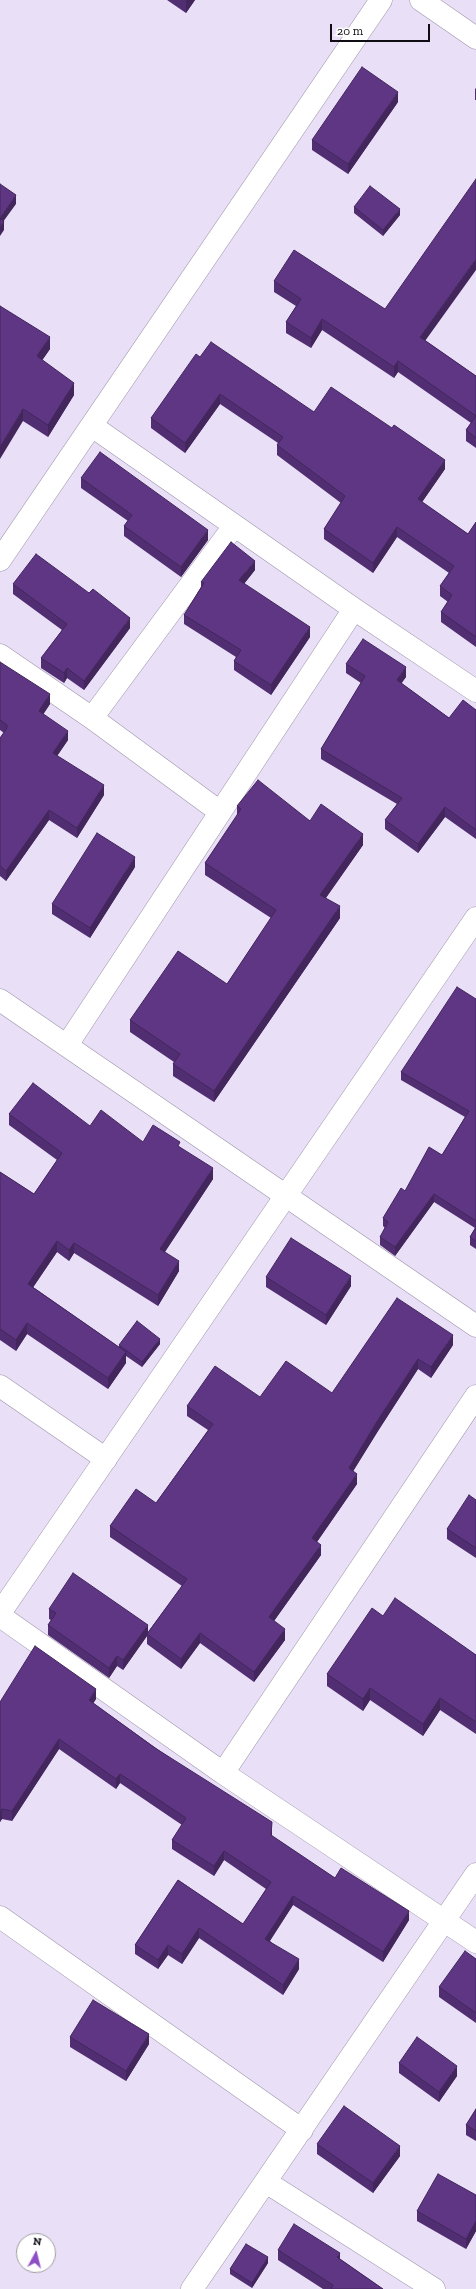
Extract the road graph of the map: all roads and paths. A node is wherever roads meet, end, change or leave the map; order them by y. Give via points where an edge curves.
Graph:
1 (381, 0) edge
2 (421, 0) edge
3 (476, 38) edge
4 (92, 426) junction
5 (234, 526) junction
6 (0, 560) edge
7 (354, 609) junction
8 (0, 655) edge
9 (476, 691) edge
10 (92, 718) junction
11 (220, 812) junction
12 (476, 918) edge
13 (0, 1000) edge
14 (68, 1045) junction
15 (285, 1196) junction
16 (476, 1326) edge
17 (0, 1386) edge
18 (476, 1396) edge
19 (106, 1459) junction
20 (0, 1615) edge
21 (223, 1773) junction
22 (476, 1874) edge
23 (0, 1916) edge
24 (445, 1920) junction
25 (476, 1942) edge
26 (302, 2130) junction
27 (266, 2182) junction
28 (192, 2289) edge
29 (434, 2289) edge

1 - 4 street
2 - 3 street
4 - 5 street
4 - 6 street
5 - 7 street
5 - 10 street
7 - 9 street
7 - 11 street
8 - 10 street
10 - 11 street
11 - 14 street
12 - 15 street
13 - 14 street
14 - 15 street
15 - 16 street
15 - 19 street
17 - 19 street
18 - 21 street
19 - 20 street
20 - 21 street
21 - 24 street
22 - 24 street
23 - 26 street
24 - 25 street
24 - 26 street
26 - 27 street
27 - 28 street
27 - 29 street

